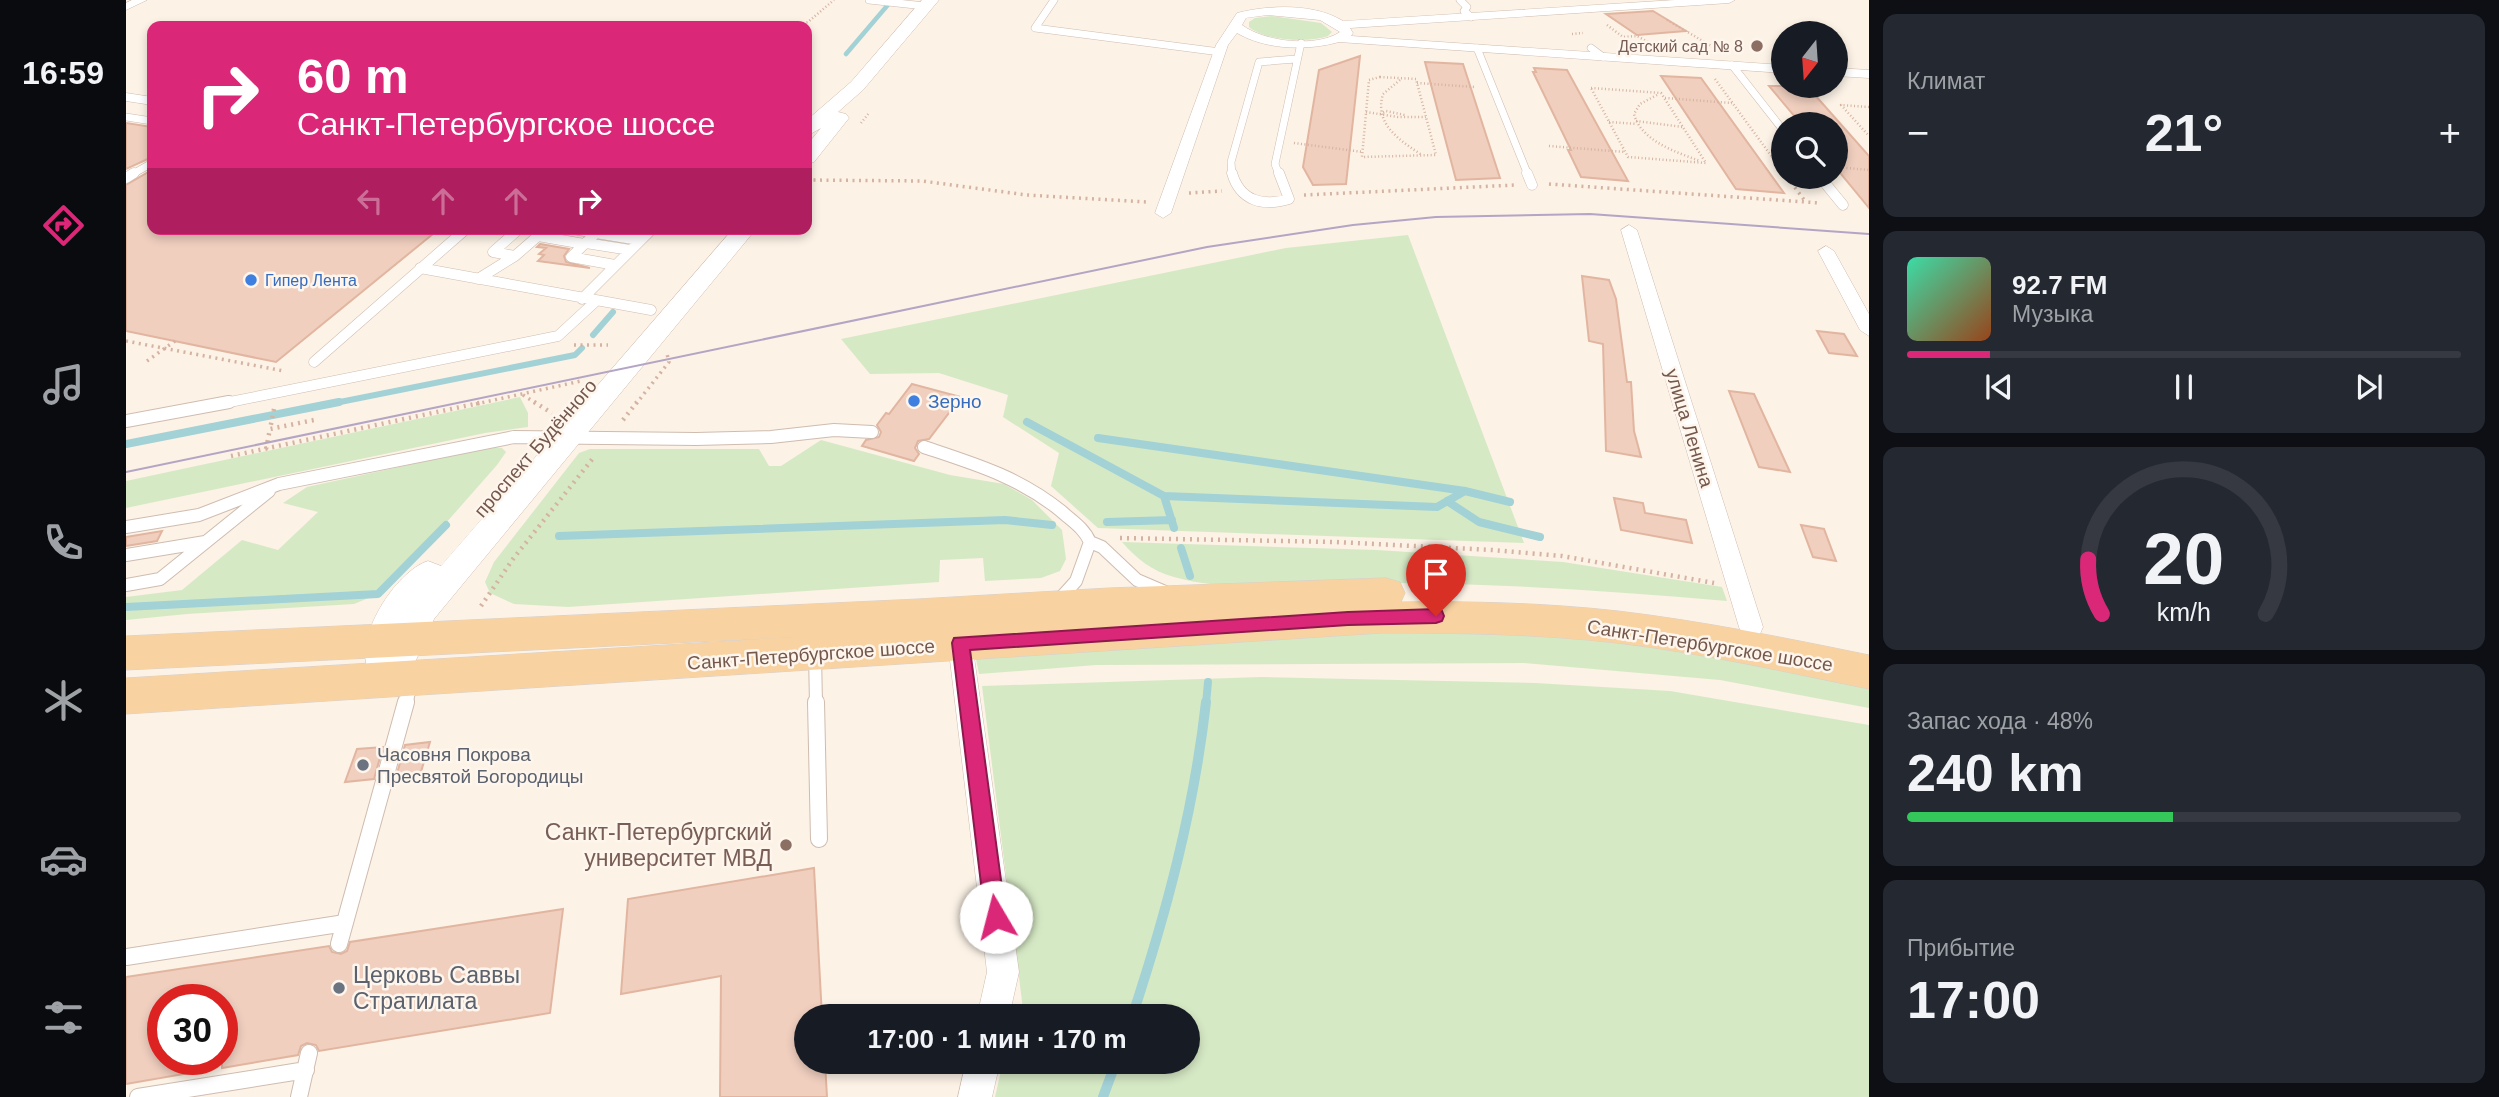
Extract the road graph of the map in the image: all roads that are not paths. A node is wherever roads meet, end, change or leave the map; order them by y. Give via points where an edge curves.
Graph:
1 (141, 0) edge
2 (869, 0) edge
3 (1054, 0) edge
4 (1251, 0) edge
5 (1460, 0) edge
6 (1728, 0) edge
7 (1654, 2) edge
8 (928, 3) edge
9 (126, 6) edge
10 (1261, 11) junction
11 (1471, 17) junction
12 (1342, 25) junction
13 (1236, 26) junction
14 (1340, 39) junction
15 (1301, 43) junction
16 (1477, 48) junction
17 (1591, 48) dead end
18 (1220, 52) junction
19 (1603, 57) junction
20 (1296, 59) junction
21 (1732, 65) junction
22 (1771, 68) edge
23 (1848, 73) edge
24 (1869, 74) edge
25 (857, 86) junction
26 (126, 97) edge
27 (147, 100) edge
28 (1771, 115) edge
29 (126, 117) edge
30 (147, 120) edge
31 (812, 126) edge
32 (812, 152) edge
33 (147, 166) edge
34 (126, 178) edge
35 (1532, 185) road end
36 (1830, 189) edge
37 (1843, 205) dead end
38 (1163, 213) dead end
39 (1629, 230) dead end
40 (459, 235) edge
41 (513, 235) edge
42 (594, 235) edge
43 (608, 235) edge
44 (645, 235) edge
45 (715, 235) edge
46 (739, 235) edge
47 (538, 236) joint
48 (639, 240) junction
49 (585, 243) junction
50 (630, 250) junction
51 (1826, 251) dead end
52 (515, 257) junction
53 (420, 268) junction
54 (613, 268) junction
55 (478, 279) junction
56 (582, 299) junction
57 (596, 302) junction
58 (651, 310) junction
59 (1869, 330) edge
60 (314, 362) dead end
61 (126, 421) edge
62 (555, 429) junction
63 (872, 432) dead end
64 (924, 447) dead end
65 (279, 484) junction
66 (126, 527) edge
67 (206, 542) junction
68 (1090, 542) junction
69 (126, 555) edge
70 (126, 584) edge
71 (1188, 599) junction
72 (1050, 607) junction
73 (1751, 627) junction
74 (960, 643) junction
75 (1869, 650) edge
76 (126, 653) edge
77 (815, 654) junction
78 (397, 659) junction
79 (1869, 672) edge
80 (126, 696) edge
81 (819, 839) dead end
82 (345, 923) junction
83 (339, 944) dead end
84 (126, 957) edge
85 (996, 1004) edge
86 (980, 1074) edge
87 (138, 1097) edge
88 (299, 1097) edge
89 (975, 1097) edge

1 - 9 street
2 - 8 lane
3 - 18 lane via 1035,28
4 - 10 street
5 - 11 lane
6 - 7 street
7 - 11 street
8 - 25 main road
10 - 12 street via 1327,18
10 - 13 street via 1241,15
11 - 12 street
12 - 14 street via 1346,33
13 - 15 street via 1257,38
13 - 18 street
14 - 15 street
14 - 16 street
15 - 20 lane
16 - 19 street
16 - 35 lane
17 - 19 lane
18 - 38 street
19 - 21 street
20 - 20 lane via 1275,164 1289,196 1283,201 1256,202 1243,196 1231,162 1259,62
21 - 22 street
21 - 28 lane
23 - 24 street
25 - 31 main road
25 - 32 main road
26 - 27 street
29 - 30 lane
33 - 34 lane
36 - 37 lane
39 - 73 street, улица Ленина
40 - 53 lane
41 - 52 lane via 493,252
42 - 49 lane
43 - 48 lane
44 - 48 lane
45 - 58 main road, проспект Будённого
46 - 62 main road, проспект Будённого
47 - 49 lane
47 - 52 lane
48 - 50 lane
49 - 50 lane
49 - 54 lane via 564,263
50 - 54 lane
51 - 59 street
52 - 55 lane
53 - 55 lane
53 - 60 lane
54 - 56 lane
55 - 56 lane
56 - 57 lane
57 - 58 lane
57 - 61 lane via 558,336
58 - 62 main road, проспект Будённого
62 - 63 lane via 608,439 773,437 856,428
62 - 65 lane
62 - 78 main road, проспект Будённого via 420,613
64 - 68 lane via 991,469 1036,491 1085,531
65 - 66 lane via 199,514
65 - 67 lane
67 - 69 lane
67 - 70 lane via 160,579
68 - 71 lane via 1102,547 1137,580
68 - 72 lane via 1075,585
71 - 72 main road, Санкт-Петербургское шоссе
71 - 73 main road, Санкт-Петербургское шоссе via 1372,593 1533,599 1661,611
72 - 78 main road, Санкт-Петербургское шоссе
73 - 75 main road, Санкт-Петербургское шоссе
74 - 77 main road, Санкт-Петербургское шоссе
74 - 79 main road, Санкт-Петербургское шоссе via 1436,616 1616,627
74 - 85 street via 1003,972
76 - 78 main road, Санкт-Петербургское шоссе
77 - 78 main road, Санкт-Петербургское шоссе
77 - 81 lane
78 - 80 main road, Санкт-Петербургское шоссе
78 - 82 lane
82 - 83 lane
82 - 84 lane
86 - 89 street
87 - 88 lane via 307,1061

